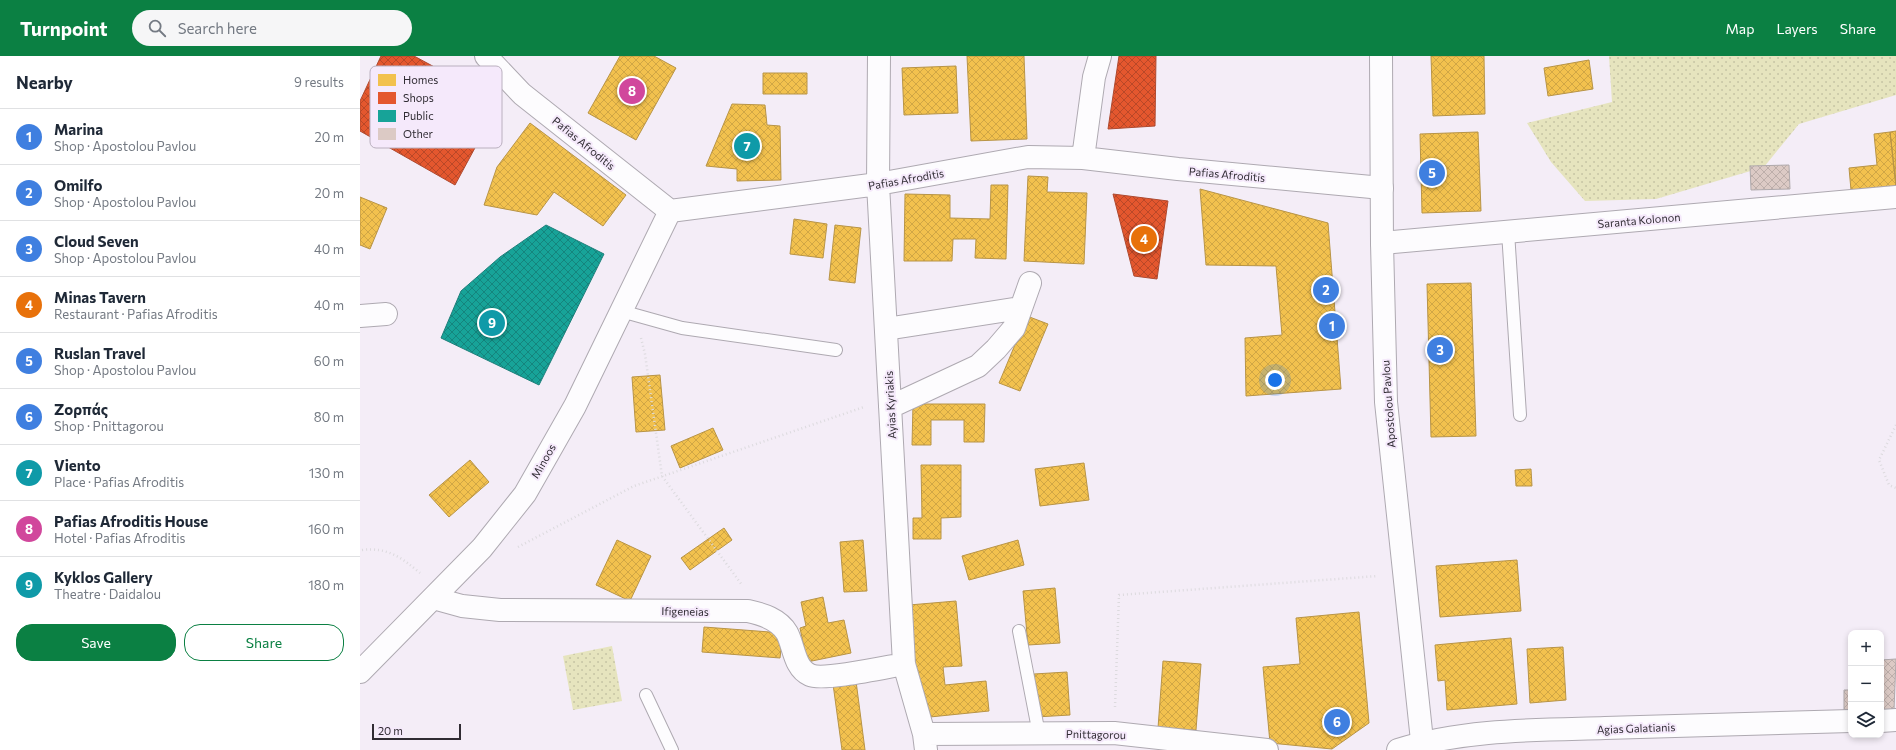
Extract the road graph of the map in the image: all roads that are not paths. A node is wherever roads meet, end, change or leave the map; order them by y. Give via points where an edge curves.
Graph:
1 (486, 56) edge
2 (879, 56) edge
3 (1100, 56) edge
4 (1381, 56) edge
5 (495, 66) edge
6 (502, 73) edge
7 (1083, 158) junction
8 (878, 184) junction
9 (1382, 188) junction
10 (1896, 197) edge
11 (670, 211) junction
12 (1508, 232) junction
13 (1382, 243) junction
14 (1030, 283) dead end
15 (1021, 308) junction
16 (386, 314) dead end
17 (360, 316) edge
18 (618, 318) junction
19 (886, 329) junction
20 (836, 350) dead end
21 (890, 403) junction
22 (1520, 415) dead end
23 (433, 598) junction
24 (1019, 631) dead end
25 (904, 664) junction
26 (360, 672) edge
27 (646, 695) dead end
28 (1896, 720) edge
29 (1884, 721) edge
30 (1848, 722) edge
31 (1039, 734) junction
32 (925, 742) edge
33 (1423, 746) edge
34 (672, 750) edge
35 (1267, 750) edge
36 (1398, 750) edge

1 - 5 street, Pafias Afroditis
2 - 8 street, Ayias Kyriakis
3 - 7 street via 1094,77
4 - 9 street, Apostolou Pavlou
6 - 11 street, Pafias Afroditis via 522,94
7 - 8 street, Pafias Afroditis via 1028,157
7 - 9 street, Pafias Afroditis
8 - 11 street, Pafias Afroditis
8 - 19 street, Ayias Kyriakis
9 - 13 street, Apostolou Pavlou
10 - 12 street, Saranta Kolonon
11 - 18 street, Minoos
12 - 13 street, Saranta Kolonon
12 - 22 lane
13 - 33 street, Apostolou Pavlou via 1386,402
14 - 15 street
15 - 19 street
15 - 21 street via 1014,328 978,366
16 - 17 street
18 - 20 lane
18 - 23 street, Minoos via 575,406 525,494 482,548
19 - 21 street, Ayias Kyriakis
21 - 25 street, Ayias Kyriakis
23 - 25 street, Ifigeneias via 462,606 500,610 748,611 765,616 782,626 797,661 810,675 825,676
23 - 26 street, Minoos
24 - 31 lane
25 - 32 street, Ayias Kyriakis
27 - 34 lane
28 - 29 street
30 - 33 street, Agias Galatianis via 1532,730 1463,736
31 - 32 street, Pnittagorou
31 - 35 street, Pnittagorou via 1114,733
33 - 36 street

